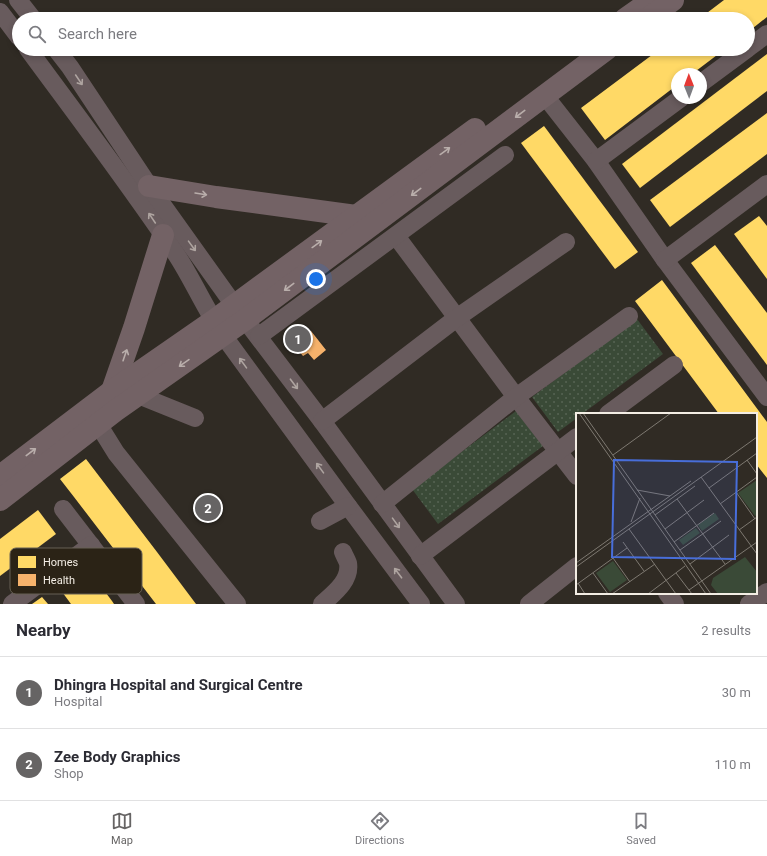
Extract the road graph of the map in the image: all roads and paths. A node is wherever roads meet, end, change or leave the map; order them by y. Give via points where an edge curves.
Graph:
1 (18, 0) edge
2 (652, 0) edge
3 (673, 0) edge
4 (0, 12) edge
5 (27, 12) edge
6 (636, 12) edge
7 (657, 12) edge
8 (12, 28) edge
9 (767, 34) edge
10 (755, 43) edge
11 (33, 56) edge
12 (61, 56) edge
13 (574, 56) edge
14 (598, 56) edge
15 (738, 56) edge
16 (707, 79) edge
17 (545, 96) junction
18 (673, 104) edge
19 (505, 155) dead end
20 (596, 161) junction
21 (149, 186) junction
22 (765, 188) edge
23 (356, 216) junction
24 (163, 235) junction
25 (396, 236) junction
26 (566, 242) dead end
27 (665, 260) junction
28 (240, 312) junction
29 (629, 316) dead end
30 (458, 317) junction
31 (218, 328) junction
32 (259, 336) junction
33 (674, 365) dead end
34 (112, 392) junction
35 (138, 395) junction
36 (516, 397) junction
37 (767, 397) edge
38 (609, 413) edge
39 (195, 418) dead end
40 (322, 421) junction
41 (98, 424) junction
42 (576, 438) edge
43 (558, 451) junction
44 (576, 475) edge
45 (0, 476) edge
46 (0, 500) edge
47 (382, 504) junction
48 (348, 506) junction
49 (63, 509) dead end
50 (320, 521) dead end
51 (91, 545) junction
52 (87, 548) edge
53 (93, 548) edge
54 (342, 552) dead end
55 (420, 556) junction
56 (576, 567) edge
57 (767, 592) edge
58 (25, 594) edge
59 (128, 594) edge
60 (668, 594) edge
61 (12, 604) edge
62 (136, 604) edge
63 (237, 604) edge
64 (322, 604) edge
65 (421, 604) edge
66 (456, 604) edge
67 (529, 604) edge
68 (675, 604) edge
69 (749, 604) edge

1 - 5 street
2 - 6 main road
3 - 7 main road
4 - 8 street
9 - 10 street
24 -> 11 street
12 -> 21 street
23 -> 13 main road
14 - 17 main road
15 - 16 street
17 - 20 street
17 -> 28 main road
18 - 20 street
19 - 25 street
20 - 27 street
21 -> 23 main road
21 -> 28 street
22 - 27 street
28 -> 23 main road
24 - 31 street via 185,268
34 -> 24 main road
25 - 30 street
25 - 32 street
26 - 30 street
27 - 37 street
28 - 31 main road
28 - 32 street
29 - 36 street
30 - 36 street
30 - 40 street
31 - 34 main road
31 -> 35 main road
48 -> 31 street
32 -> 40 street
33 - 38 street
45 -> 34 main road
35 - 39 street
35 - 41 main road
36 - 43 street
36 - 47 street
40 - 47 street
41 - 46 main road
41 - 63 street via 116,453
42 - 43 street
43 - 44 street
43 - 55 street
47 -> 55 street
48 - 50 street
65 -> 48 street
49 - 51 street
51 - 52 street
51 - 53 street
54 - 64 street via 348,563 347,573 342,584
55 - 66 street
56 - 67 street
57 - 69 street
58 - 61 street
59 - 62 street
60 - 68 street

